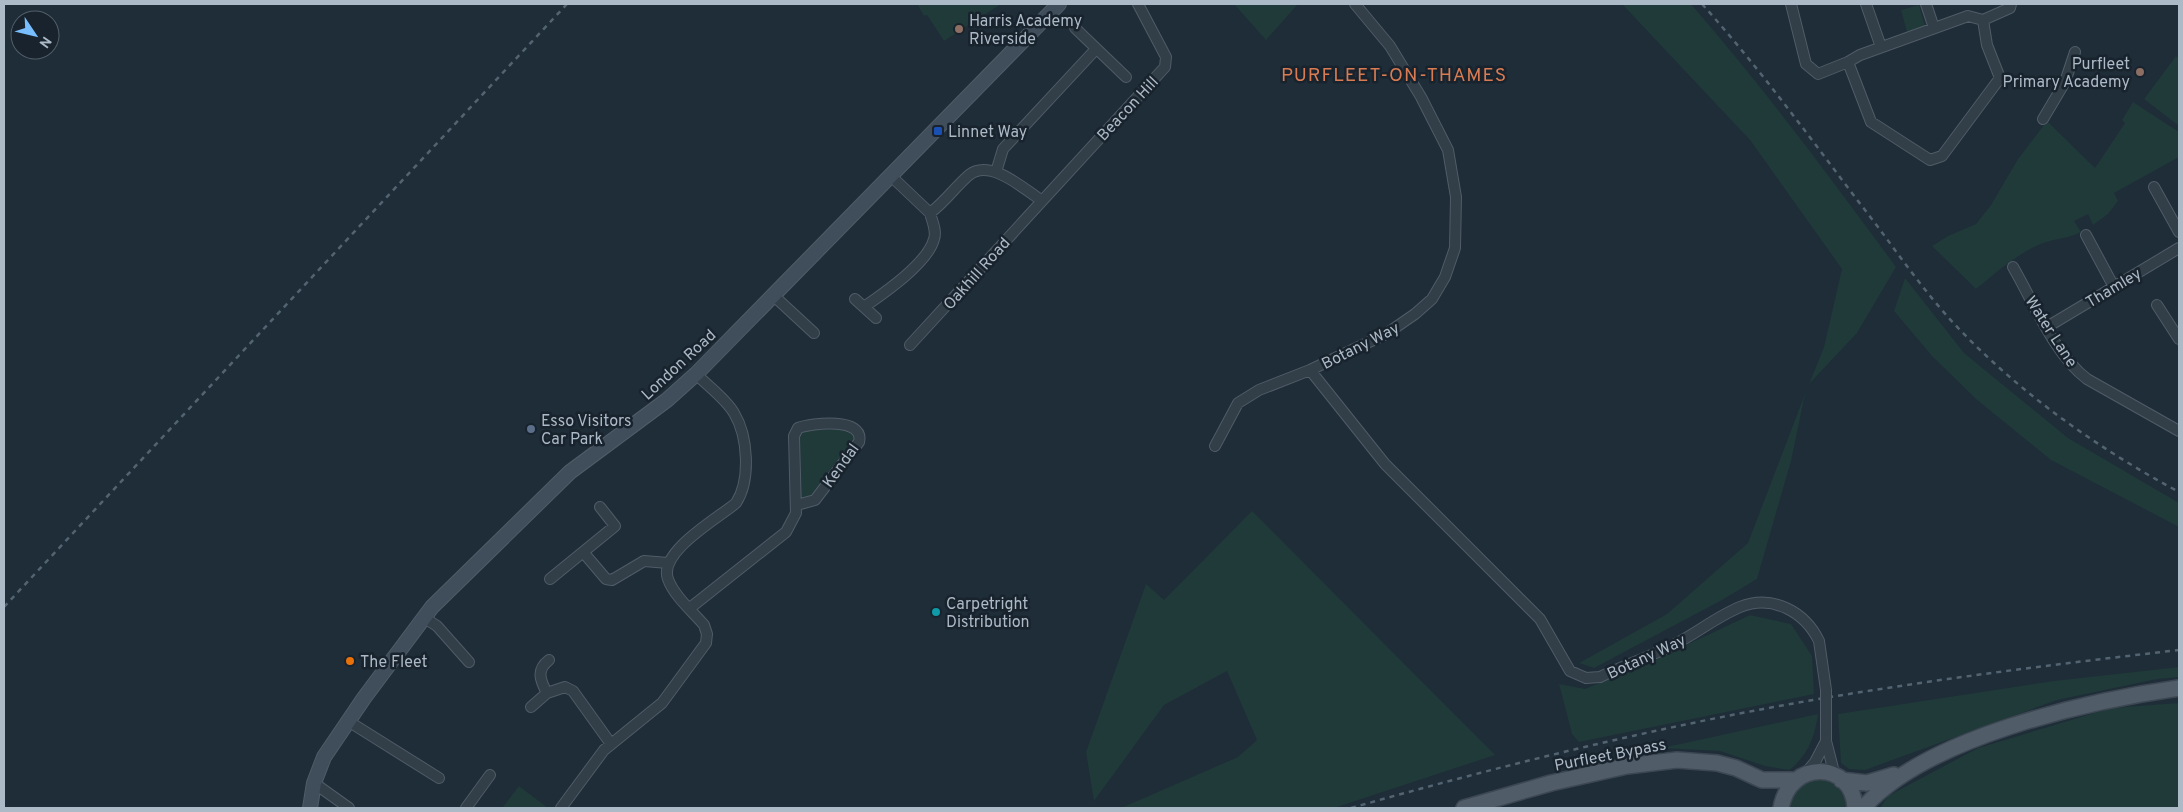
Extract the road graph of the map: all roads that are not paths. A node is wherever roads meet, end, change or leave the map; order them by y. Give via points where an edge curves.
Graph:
1 (1059, 4) edge
2 (1138, 4) edge
3 (1355, 4) edge
4 (1791, 4) edge
5 (1866, 4) edge
6 (1926, 4) edge
7 (2011, 4) edge
8 (1983, 20) junction
9 (1075, 28) dead end
10 (1934, 28) junction
11 (1881, 48) junction
12 (1096, 49) junction
13 (2075, 52) dead end
14 (1848, 62) junction
15 (1126, 77) dead end
16 (2043, 119) dead end
17 (996, 172) junction
18 (891, 176) junction
19 (2154, 188) dead end
20 (1041, 200) junction
21 (930, 213) junction
22 (2179, 232) edge
23 (2086, 235) dead end
24 (2179, 248) edge
25 (2013, 267) dead end
26 (2114, 287) junction
27 (774, 296) junction
28 (855, 299) dead end
29 (2157, 305) dead end
30 (864, 307) junction
31 (876, 318) dead end
32 (2047, 327) junction
33 (814, 333) dead end
34 (2179, 339) edge
35 (910, 345) dead end
36 (1310, 370) junction
37 (696, 374) junction
38 (2179, 431) edge
39 (1215, 446) dead end
40 (796, 505) junction
41 (600, 507) dead end
42 (583, 552) junction
43 (668, 563) junction
44 (550, 579) dead end
45 (690, 608) junction
46 (423, 617) junction
47 (549, 660) dead end
48 (469, 662) dead end
49 (2179, 688) edge
50 (547, 693) junction
51 (532, 707) dead end
52 (348, 720) junction
53 (1826, 735) junction
54 (611, 744) junction
55 (1914, 768) junction
56 (490, 775) dead end
57 (1800, 777) junction
58 (439, 778) dead end
59 (1838, 778) junction
60 (1762, 780) junction
61 (314, 783) junction
62 (310, 808) edge
63 (349, 808) edge
64 (466, 808) edge
65 (561, 808) edge
66 (1464, 808) edge
67 (1781, 808) edge
68 (1855, 808) edge
69 (1863, 808) edge

1 - 18 street, London Road
2 - 20 street, Beacon Hill via 1166,57 1164,67
3 - 36 street, Botany Way via 1390,46 1448,150 1456,198 1455,248 1445,277 1432,299 1415,314 1386,334
4 - 14 street via 1806,64 1818,74
5 - 11 street
6 - 10 street
7 - 8 street via 2010,8
8 - 10 street via 1968,16
8 - 14 street via 1987,45 2000,78 1942,156 1930,160 1872,122
9 - 12 street
10 - 11 street
11 - 14 street
12 - 15 street
12 - 17 street via 1003,149
13 - 16 street via 2065,82
17 - 20 street
17 - 21 street via 984,169 970,174
18 - 21 street
18 - 27 street, London Road
19 - 22 street
20 - 35 street, Oakhill Road
21 - 30 street via 935,231 927,253 903,279
23 - 26 street
24 - 26 street, Thamley
25 - 32 street, Water Lane
26 - 32 street, Thamley
27 - 33 street
27 - 37 street, London Road
28 - 30 street
29 - 34 street
30 - 31 street
32 - 38 street, Water Lane via 2074,368 2087,379
36 - 39 street, Botany Way via 1259,390 1238,403
36 - 53 street, Botany Way, bridge via 1385,464 1540,619 1570,671 1586,678 1600,677 1676,643 1741,607 1780,604 1810,625 1820,641 1826,690
37 - 43 street via 734,412 744,452 744,485 736,503 686,542
37 - 46 street, London Road via 570,472
40 - 40 street, Kendal via 793,443 798,428 838,424 856,428 860,434 859,442 820,493 811,502
40 - 45 street, Kendal via 795,519 786,532
41 - 42 street via 615,526
42 - 43 street via 606,579 612,580 644,560
42 - 44 street
43 - 45 street via 669,582
45 - 54 street via 704,625 706,642 658,708
46 - 48 street via 436,626
46 - 52 street, London Road
47 - 50 street via 542,665 540,672
49 - 55 main road via 2091,702 2054,713 1997,732
50 - 51 street
50 - 54 street via 564,686 573,691
52 - 58 street
52 - 61 street, London Road via 324,756
53 - 57 street, Botany Way via 1815,762
53 - 59 street, Botany Way
54 - 65 street
55 - 59 main road, Purfleet Bypass via 1867,782
55 - 69 main road via 1881,789
56 - 64 street
57 - 59 main road, Purfleet Bypass via 1825,772
57 - 60 main road, Purfleet Bypass
57 - 67 main road via 1783,798
59 - 68 main road via 1852,794
60 - 66 main road, Purfleet Bypass via 1717,763 1653,762 1551,783
60 - 67 main road
61 - 62 street, London Road
61 - 63 street

